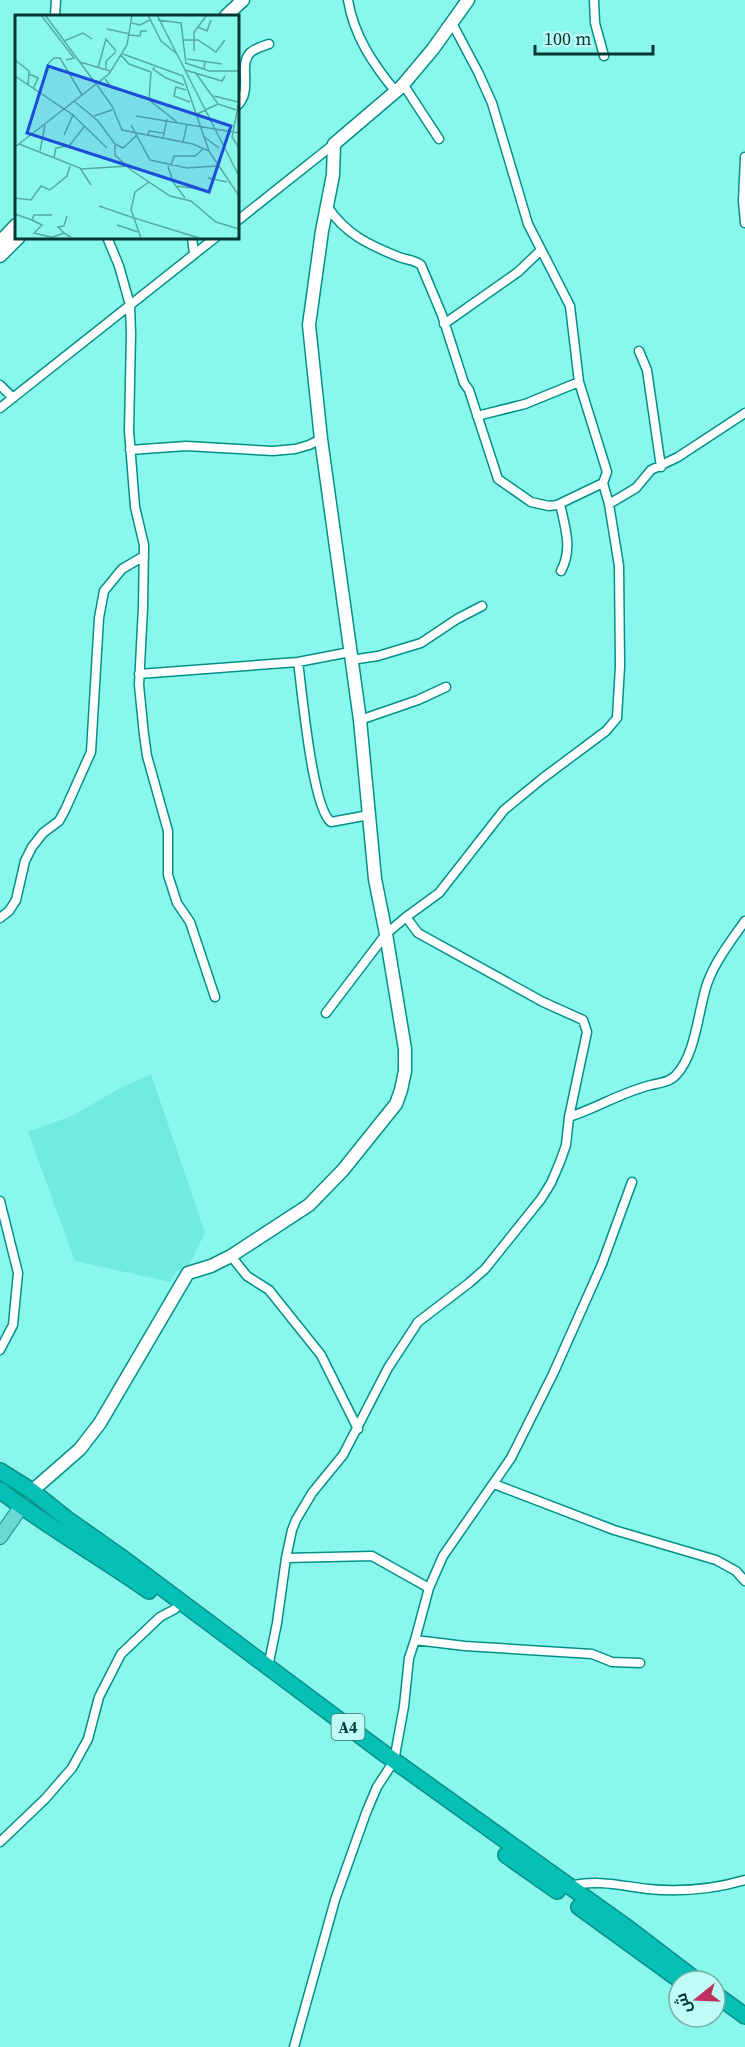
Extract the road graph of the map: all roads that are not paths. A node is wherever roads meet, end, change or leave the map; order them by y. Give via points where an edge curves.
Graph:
1 (56, 0) edge
2 (243, 0) edge
3 (348, 0) edge
4 (468, 0) edge
5 (594, 0) edge
6 (55, 15) edge
7 (227, 15) edge
8 (452, 23) junction
9 (269, 44) dead end
10 (604, 57) dead end
11 (399, 88) junction
12 (238, 105) edge
13 (439, 138) dead end
14 (333, 144) junction
15 (745, 157) edge
16 (327, 206) junction
17 (238, 220) edge
18 (745, 223) edge
19 (15, 226) edge
20 (18, 238) edge
21 (107, 238) edge
22 (192, 238) edge
23 (215, 238) edge
24 (0, 242) edge
25 (541, 250) junction
26 (194, 254) junction
27 (0, 256) edge
28 (130, 305) junction
29 (444, 324) junction
30 (639, 351) dead end
31 (579, 382) junction
32 (0, 384) edge
33 (13, 398) junction
34 (0, 408) edge
35 (745, 413) edge
36 (477, 416) junction
37 (321, 439) junction
38 (130, 450) junction
39 (661, 466) junction
40 (603, 483) junction
41 (560, 504) junction
42 (609, 504) junction
43 (144, 556) junction
44 (561, 571) dead end
45 (482, 606) dead end
46 (350, 656) junction
47 (298, 662) junction
48 (139, 674) junction
49 (446, 687) dead end
50 (360, 720) junction
51 (369, 815) junction
52 (406, 917) junction
53 (0, 918) edge
54 (745, 921) edge
55 (386, 934) junction
56 (215, 997) dead end
57 (326, 1013) dead end
58 (570, 1117) junction
59 (632, 1182) dead end
60 (0, 1201) edge
61 (231, 1256) junction
62 (0, 1350) edge
63 (358, 1429) junction
64 (0, 1471) edge
65 (15, 1480) junction
66 (494, 1484) junction
67 (32, 1491) junction
68 (2, 1492) edge
69 (21, 1507) junction
70 (53, 1508) junction
71 (42, 1521) junction
72 (0, 1537) edge
73 (286, 1558) junction
74 (118, 1561) junction
75 (745, 1581) edge
76 (429, 1588) junction
77 (177, 1605) junction
78 (415, 1640) junction
79 (640, 1663) dead end
80 (268, 1667) junction
81 (391, 1765) junction
82 (0, 1842) edge
83 (745, 1880) edge
84 (565, 1891) junction
85 (681, 1969) edge
86 (667, 1970) edge
87 (727, 2003) edge
88 (727, 2014) edge
89 (745, 2016) edge
90 (745, 2027) edge
91 (294, 2047) edge

1 - 6 street
2 - 7 street
3 - 11 street via 351,21 370,59
4 - 8 street
5 - 10 street
8 - 11 street
8 - 25 street via 492,103 521,206
9 - 12 street via 245,60 246,89
11 - 13 street
11 - 14 street
14 - 16 street
14 - 17 street
15 - 18 street
16 - 29 street via 349,233 421,265
16 - 37 street via 309,325
19 - 24 street
20 - 27 street
21 - 28 street
22 - 26 street
23 - 26 street
25 - 29 street via 518,272
25 - 31 street via 570,306
26 - 28 street
28 - 33 street
28 - 38 street
29 - 36 street
30 - 39 street via 647,370
31 - 36 street via 525,404
31 - 40 street via 607,472
32 - 33 street
33 - 34 street
35 - 39 street
36 - 41 street via 498,479 531,502
37 - 38 street via 295,449 273,451 186,446
37 - 46 street
38 - 43 street
39 - 42 street via 650,471 636,488
40 - 41 street
40 - 42 street
41 - 44 street via 568,547
42 - 52 street via 619,566 617,718 606,731 504,810 439,893
43 - 48 street
43 - 53 street via 122,569 104,591 91,752 59,820 32,847 16,900
45 - 46 street via 422,643 378,656
46 - 47 street
46 - 50 street
47 - 48 street
47 - 51 street via 323,813 331,822
48 - 56 street via 147,756 168,831 168,875 177,903 190,922
49 - 50 street
50 - 51 street
51 - 55 street via 375,879
52 - 55 street
52 - 58 street via 418,933 583,1020 587,1032
54 - 58 street via 712,973 688,1055 676,1075
55 - 57 street
55 - 61 street via 405,1049 405,1071 396,1104 309,1205
58 - 63 street via 563,1154 541,1199 485,1269 418,1322 388,1368
59 - 66 street via 586,1302 521,1440
60 - 62 street via 18,1273 13,1325
61 - 63 street via 247,1276 269,1290 321,1355
61 - 67 street via 188,1273 100,1423 80,1449
63 - 73 street via 296,1520
64 - 65 highway, A4
65 - 67 highway, A4
65 - 68 highway
66 - 75 street via 625,1534 716,1560
66 - 76 street via 443,1556
67 - 70 highway, A4
68 - 69 highway, A4
69 - 71 highway, A4
69 - 72 main road
70 - 71 highway
70 - 74 highway, A4
71 - 74 highway, A4
73 - 76 street via 372,1556
73 - 80 street
74 - 77 highway, A4
76 - 78 street
77 - 80 highway, A4
77 - 81 highway, A4
77 - 82 street via 121,1654 99,1697 88,1739 72,1768
78 - 79 street via 592,1654 612,1662
78 - 81 street
80 - 81 highway, A4
81 - 84 highway, A4
81 - 91 street via 366,1813 335,1900
83 - 84 street via 679,1890 594,1883
84 - 85 highway, A4 via 625,1926
84 - 86 highway, A4
87 - 89 highway
88 - 90 highway

